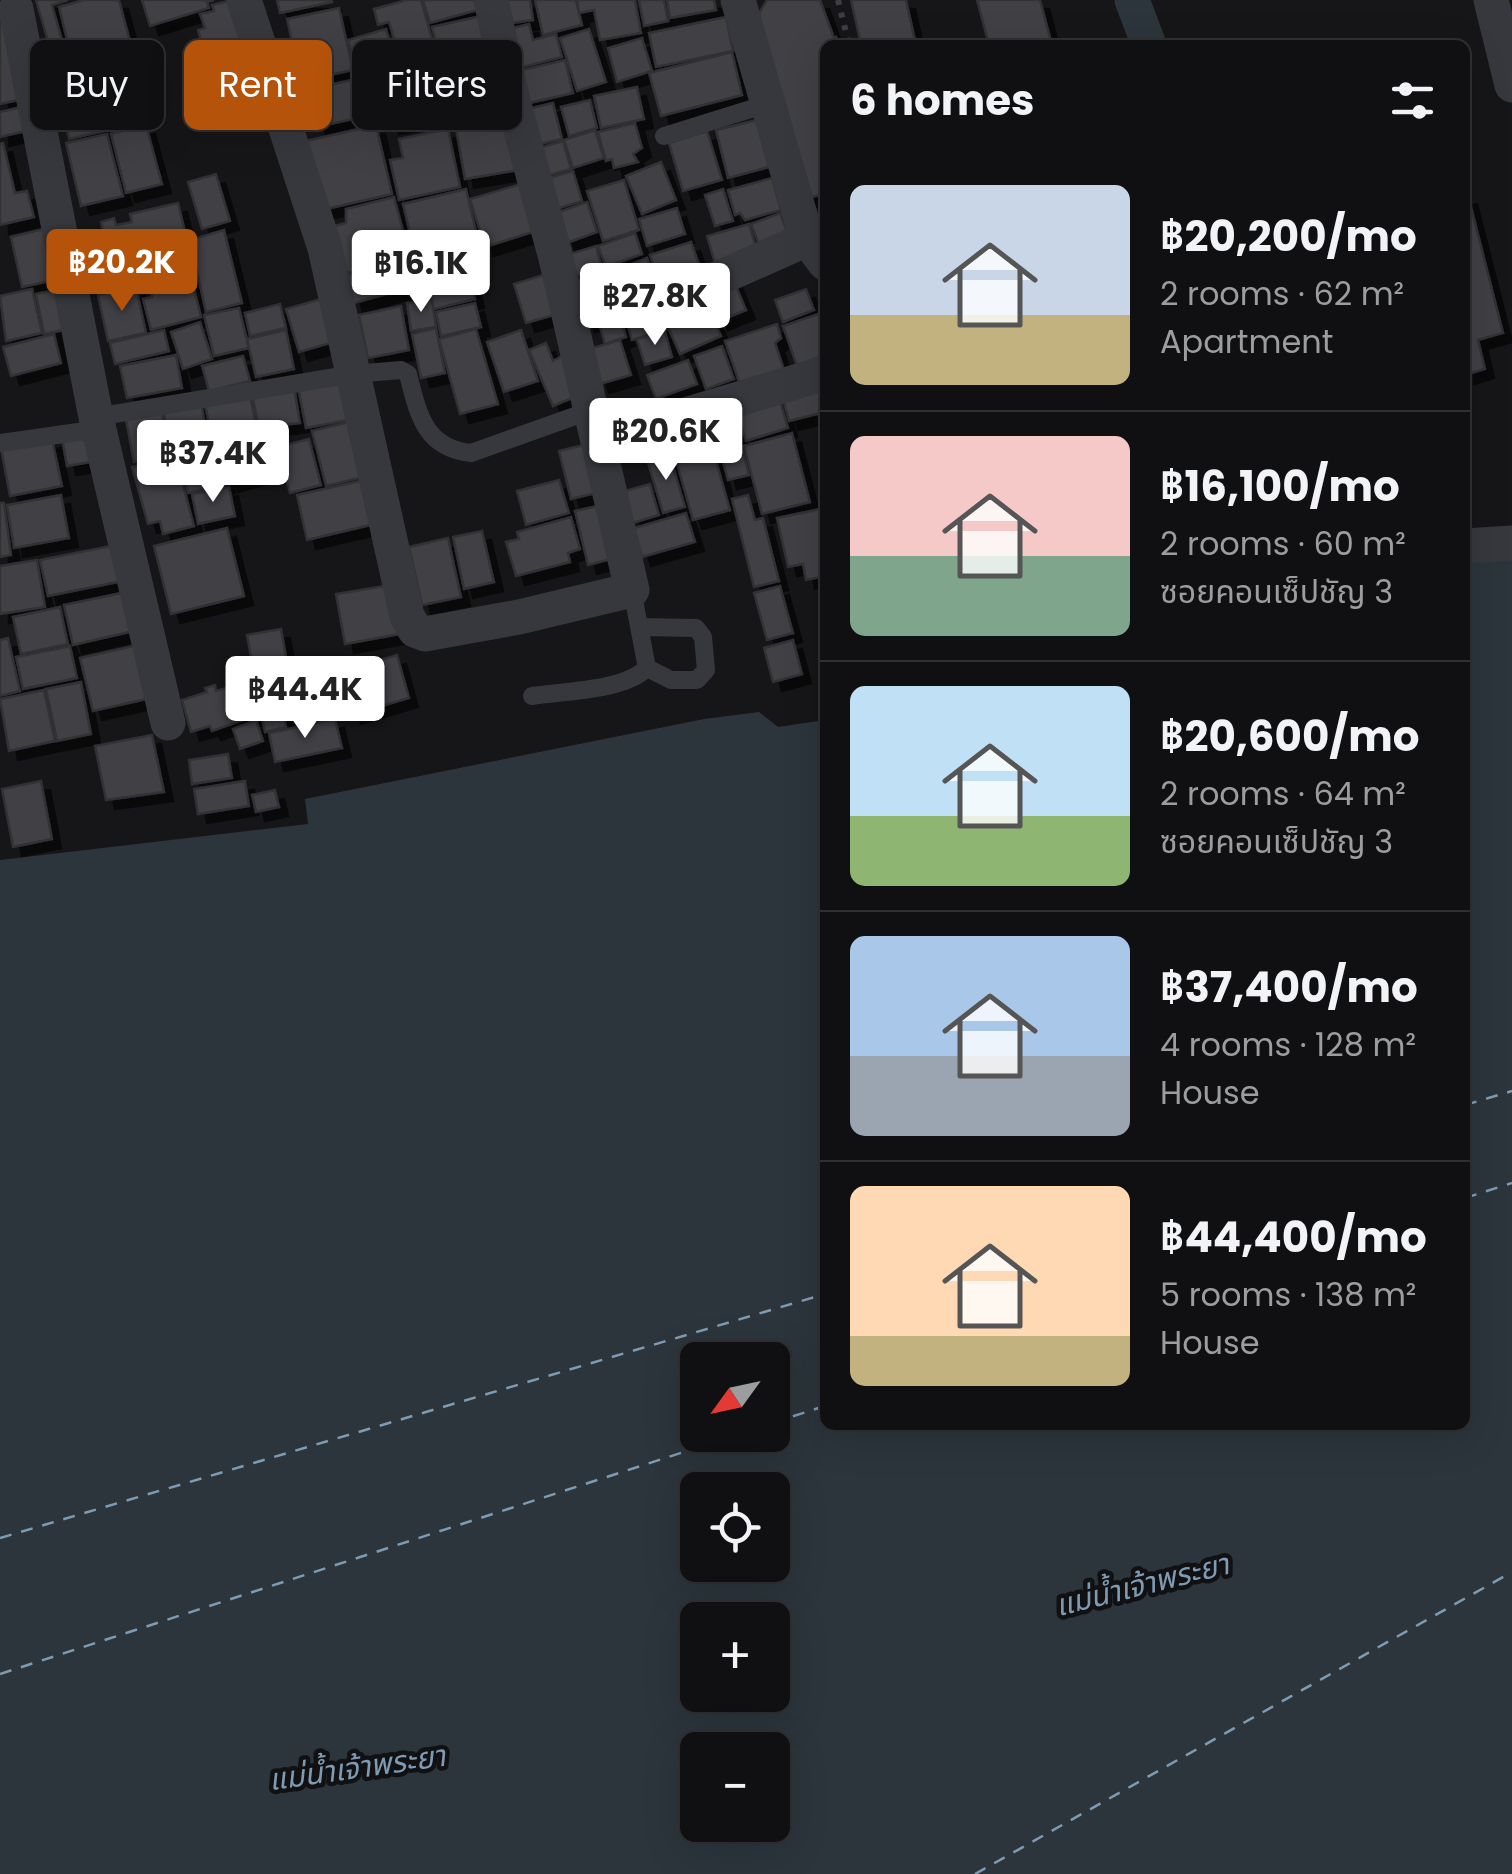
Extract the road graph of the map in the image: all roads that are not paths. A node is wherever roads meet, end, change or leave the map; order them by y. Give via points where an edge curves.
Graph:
1 (244, 0) edge
2 (490, 0) edge
3 (738, 0) edge
4 (11, 7) edge
5 (1499, 8) edge
6 (1512, 85) edge
7 (767, 104) junction
8 (664, 136) dead end
9 (816, 251) edge
10 (672, 300) dead end
11 (353, 374) junction
12 (820, 374) edge
13 (97, 423) junction
14 (594, 426) junction
15 (0, 444) edge
16 (1512, 543) edge
17 (1470, 546) edge
18 (632, 590) junction
19 (640, 626) junction
20 (647, 668) junction
21 (532, 696) dead end
22 (168, 723) dead end

1 - 11 street via 325,248
2 - 14 street
3 - 7 street
4 - 13 street
5 - 6 street
7 - 8 lane
7 - 9 street
9 - 10 street
11 - 13 lane
11 - 14 lane via 406,371 419,419 454,451
11 - 18 street via 414,630 425,634
12 - 14 street
13 - 15 lane
13 - 22 street
14 - 18 street
16 - 17 street
18 - 19 lane
19 - 20 lane
19 - 20 lane via 696,628 702,636 706,670 697,680 670,680
20 - 21 lane via 620,683

